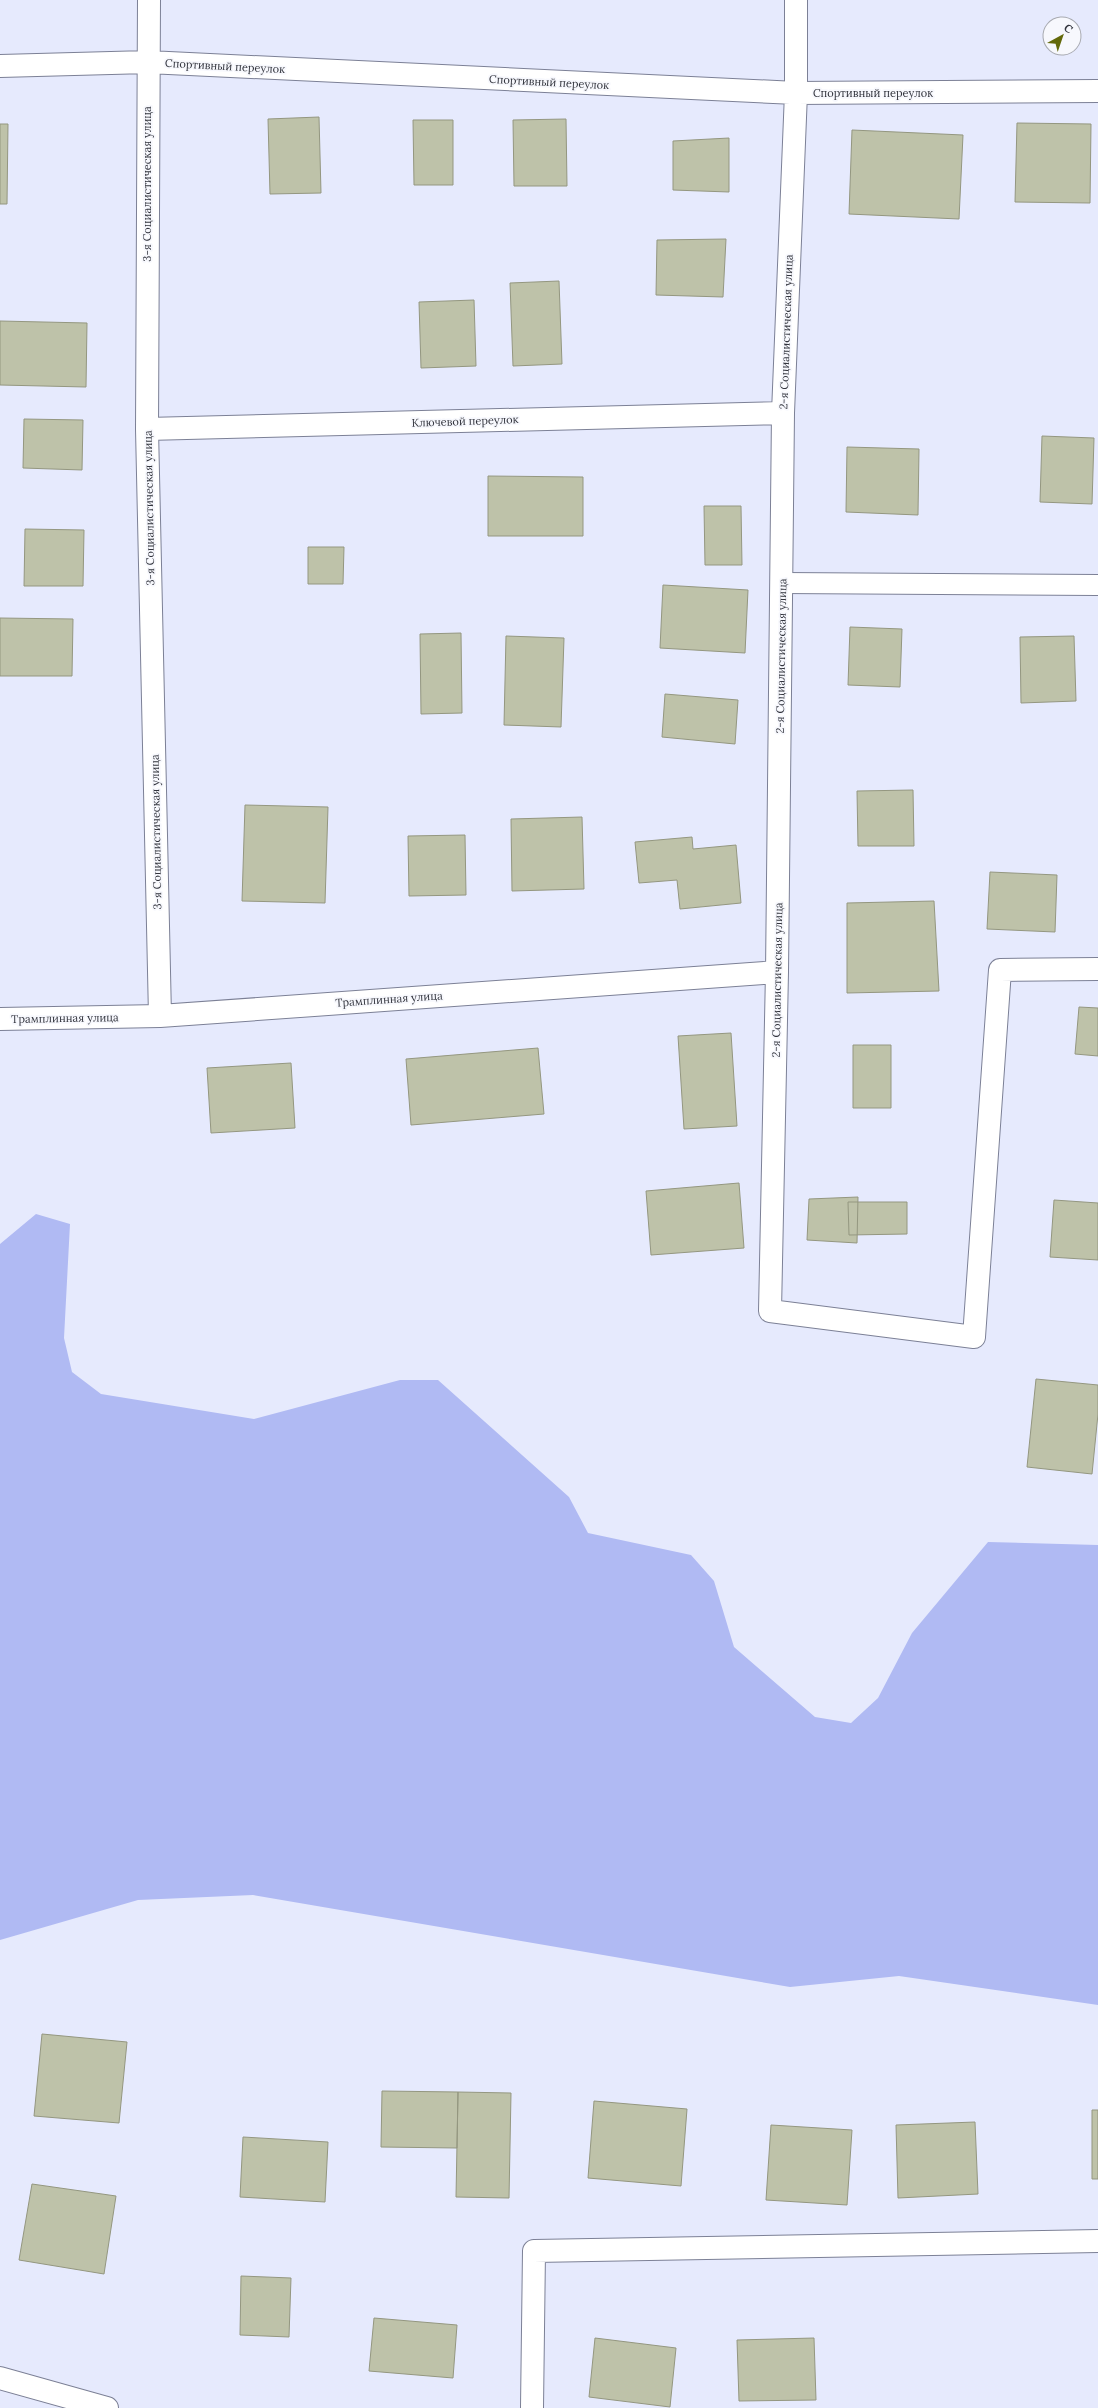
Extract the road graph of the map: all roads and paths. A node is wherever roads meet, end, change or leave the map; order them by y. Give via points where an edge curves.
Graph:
1 (149, 0) edge
2 (796, 0) edge
3 (148, 62) junction
4 (0, 66) edge
5 (1098, 92) edge
6 (796, 93) junction
7 (783, 413) junction
8 (147, 429) junction
9 (782, 583) junction
10 (1098, 585) edge
11 (1098, 969) edge
12 (777, 972) junction
13 (160, 1016) junction
14 (0, 1019) edge
15 (1098, 2241) edge
16 (0, 2378) edge
17 (107, 2408) edge
18 (532, 2408) edge

1 - 3 street, 3-я Социалистическая улица
2 - 6 street, 2-я Социалистическая улица
3 - 4 street, Спортивный переулок
3 - 6 street, Спортивный переулок
3 - 8 street, 3-я Социалистическая улица
5 - 6 street, Спортивный переулок
6 - 7 street, 2-я Социалистическая улица
7 - 8 street, Ключевой переулок
7 - 9 street, 2-я Социалистическая улица
8 - 13 street, 3-я Социалистическая улица
9 - 10 lane
9 - 12 street, 2-я Социалистическая улица
11 - 12 street, 2-я Социалистическая улица via 1000,970 974,1337 770,1311
12 - 13 street, Трамплинная улица
13 - 14 street, Трамплинная улица
15 - 18 street via 534,2251
16 - 17 street

